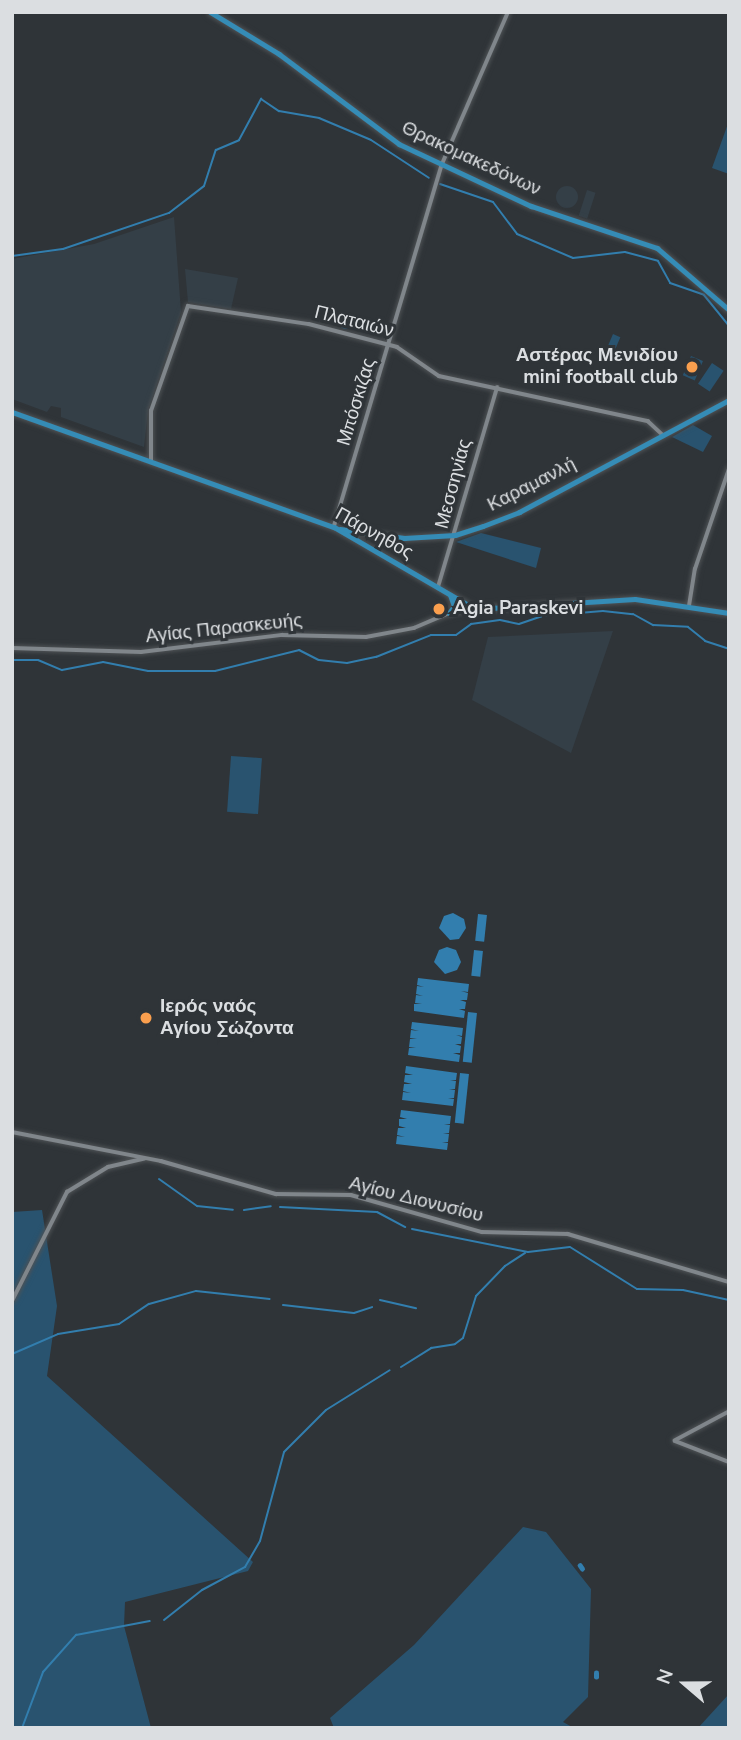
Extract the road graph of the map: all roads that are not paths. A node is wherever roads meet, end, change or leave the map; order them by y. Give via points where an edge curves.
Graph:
1 (210, 12) edge
2 (508, 12) edge
3 (442, 164) junction
4 (729, 310) edge
5 (388, 345) junction
6 (497, 388) junction
7 (729, 400) edge
8 (12, 412) edge
9 (663, 435) junction
10 (151, 461) junction
11 (729, 469) edge
12 (334, 527) junction
13 (455, 535) junction
14 (438, 589) junction
15 (450, 595) junction
16 (689, 607) junction
17 (475, 609) junction
18 (449, 613) junction
19 (729, 613) edge
20 (12, 648) edge
21 (12, 1132) edge
22 (116, 1154) junction
23 (146, 1159) junction
24 (118, 1164) junction
25 (729, 1282) edge
26 (12, 1301) edge
27 (729, 1412) edge
28 (729, 1462) edge

1 - 3 main road, Θρακομακεδόνων via 279,54 378,132
2 - 3 street, Μπόσκιζας
3 - 4 main road, Θρακομακεδόνων via 531,206 657,248
3 - 5 street, Μπόσκιζας
5 - 6 street, Πλαταιών via 439,376
5 - 10 street, Πλαταιών via 309,324 188,306 153,406
5 - 12 street, Μπόσκιζας
6 - 9 street, Πλαταιών via 648,421
6 - 13 street, Μεσσηνίας
7 - 9 main road, Καραμανλή
8 - 10 main road, Πάρνηθος
9 - 13 main road, Καραμανλή via 519,512
10 - 12 main road, Πάρνηθος
11 - 16 street via 695,569
12 - 13 main road, Καραμανλή via 391,538
12 - 14 main road, Πάρνηθος
13 - 14 street, Μεσσηνίας
14 - 15 main road, Πάρνηθος
15 - 17 main road, Πάρνηθος
15 - 18 main road via 454,606
16 - 17 main road via 614,599
16 - 19 main road
17 - 18 street, Αγίας Παρασκευής
18 - 20 street, Αγίας Παρασκευής via 414,628 366,637 282,635 141,652
21 - 22 street, Αγίου Διονυσίου
22 - 23 street, Αγίου Διονυσίου
22 - 24 street
23 - 24 street
23 - 25 street, Αγίου Διονυσίου via 276,1194 351,1195 482,1232 575,1236
24 - 26 street via 65,1196
27 - 28 street via 676,1441

